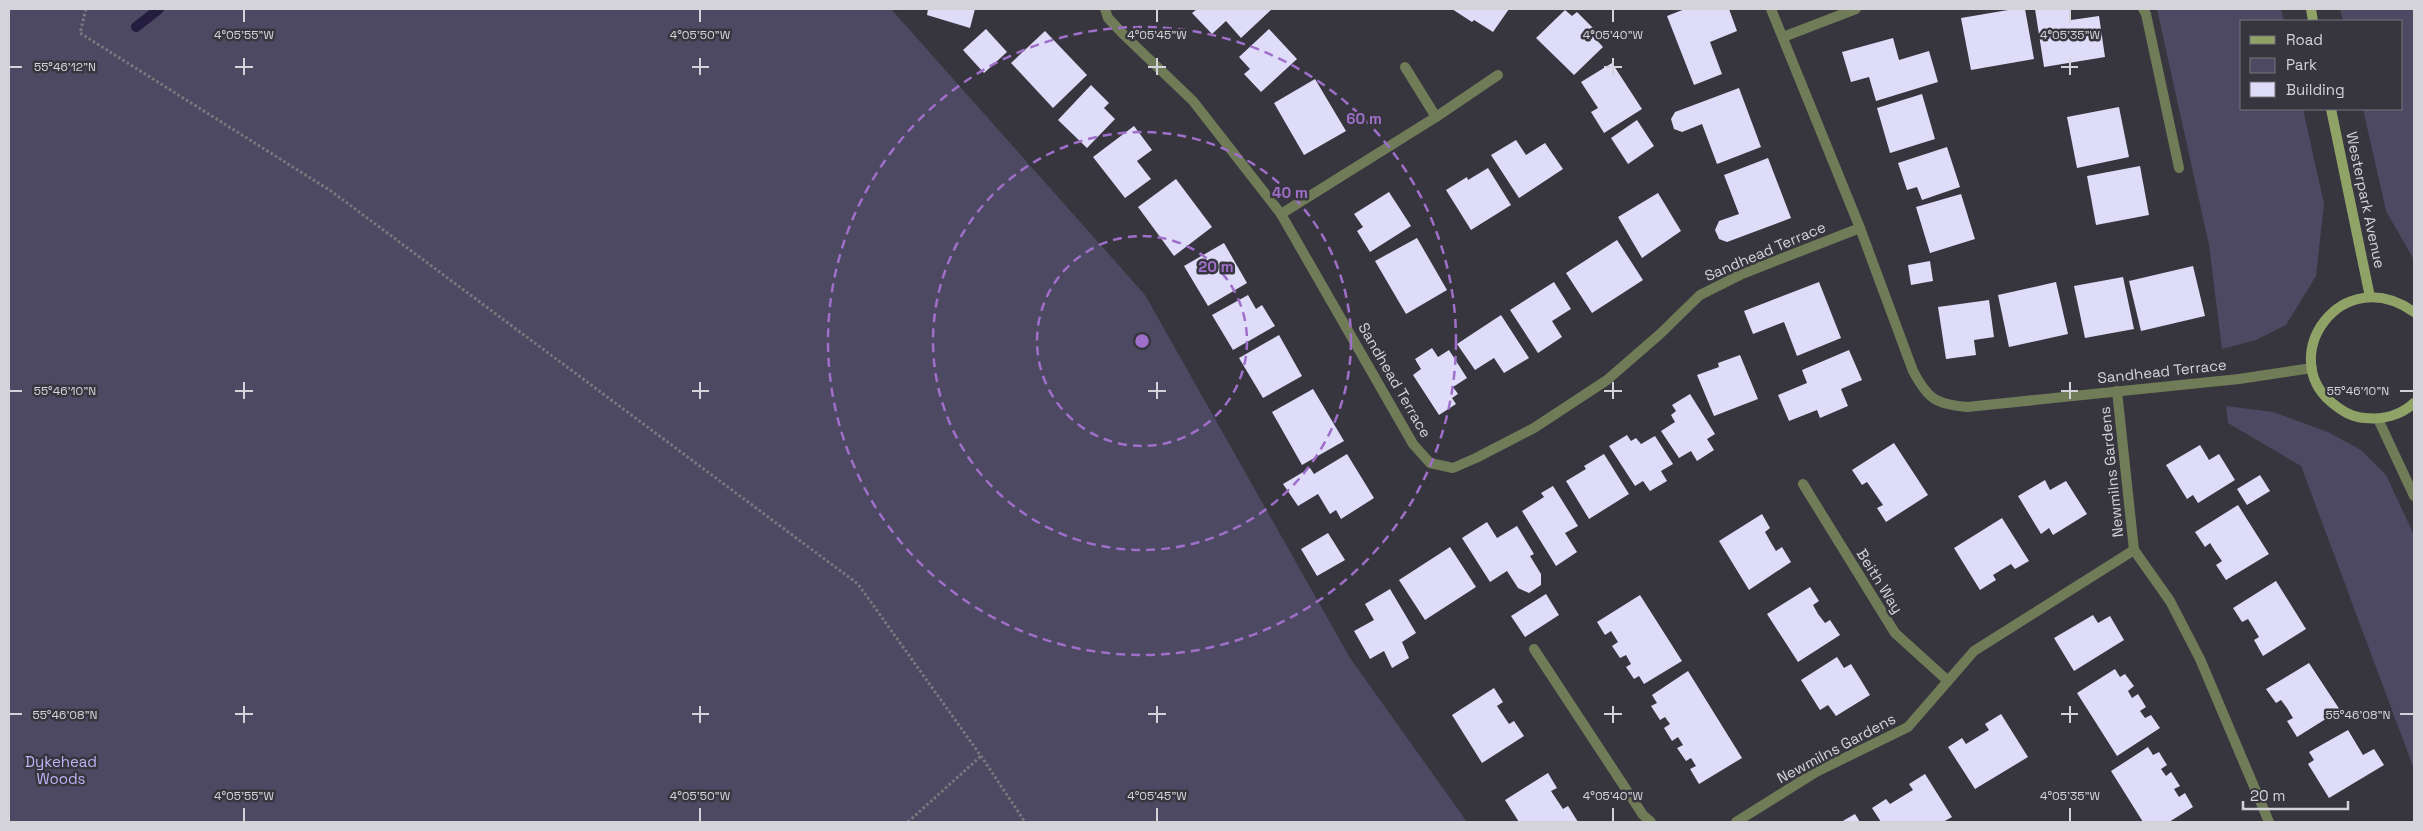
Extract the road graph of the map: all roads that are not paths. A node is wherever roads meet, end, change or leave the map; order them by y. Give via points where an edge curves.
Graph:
1 (1105, 9) edge
2 (1770, 9) edge
3 (1856, 9) edge
4 (2143, 9) edge
5 (1783, 37) junction
6 (1405, 67) dead end
7 (1498, 75) dead end
8 (2332, 110) edge
9 (1436, 117) junction
10 (2179, 168) dead end
11 (1282, 214) junction
12 (1860, 228) junction
13 (2370, 297) junction
14 (2414, 312) edge
15 (2312, 368) junction
16 (2118, 391) junction
17 (2414, 403) edge
18 (2378, 419) junction
19 (1803, 484) dead end
20 (2414, 496) edge
21 (2134, 550) junction
22 (1534, 648) dead end
23 (1948, 681) junction
24 (1651, 822) edge
25 (1736, 822) edge
26 (2268, 822) edge

1 - 11 street, Sandhead Terrace via 1108,18 1193,101
2 - 5 street, Sandhead Terrace
3 - 5 street
4 - 10 street
5 - 12 street, Sandhead Terrace
6 - 9 street
7 - 9 street
8 - 13 street, Westerpark Avenue
9 - 11 street
11 - 12 street, Sandhead Terrace via 1413,444 1430,463 1453,468 1534,428 1607,380 1700,295 1742,274
12 - 16 street, Sandhead Terrace via 1913,371 1925,393 1947,405 1967,407
13 - 14 street via 2400,302
13 - 15 street via 2358,298 2334,310 2320,327 2312,346
15 - 16 street, Sandhead Terrace
15 - 18 street via 2326,398 2343,412
16 - 21 street, Newmilns Gardens
17 - 18 street via 2405,411
18 - 20 street
19 - 23 street, Beith Way via 1895,633
21 - 23 street, Newmilns Gardens via 1974,651
21 - 26 street, Newmilns Gardens via 2170,601 2200,659
22 - 24 street via 1643,815
23 - 25 street, Newmilns Gardens via 1908,727 1816,772

